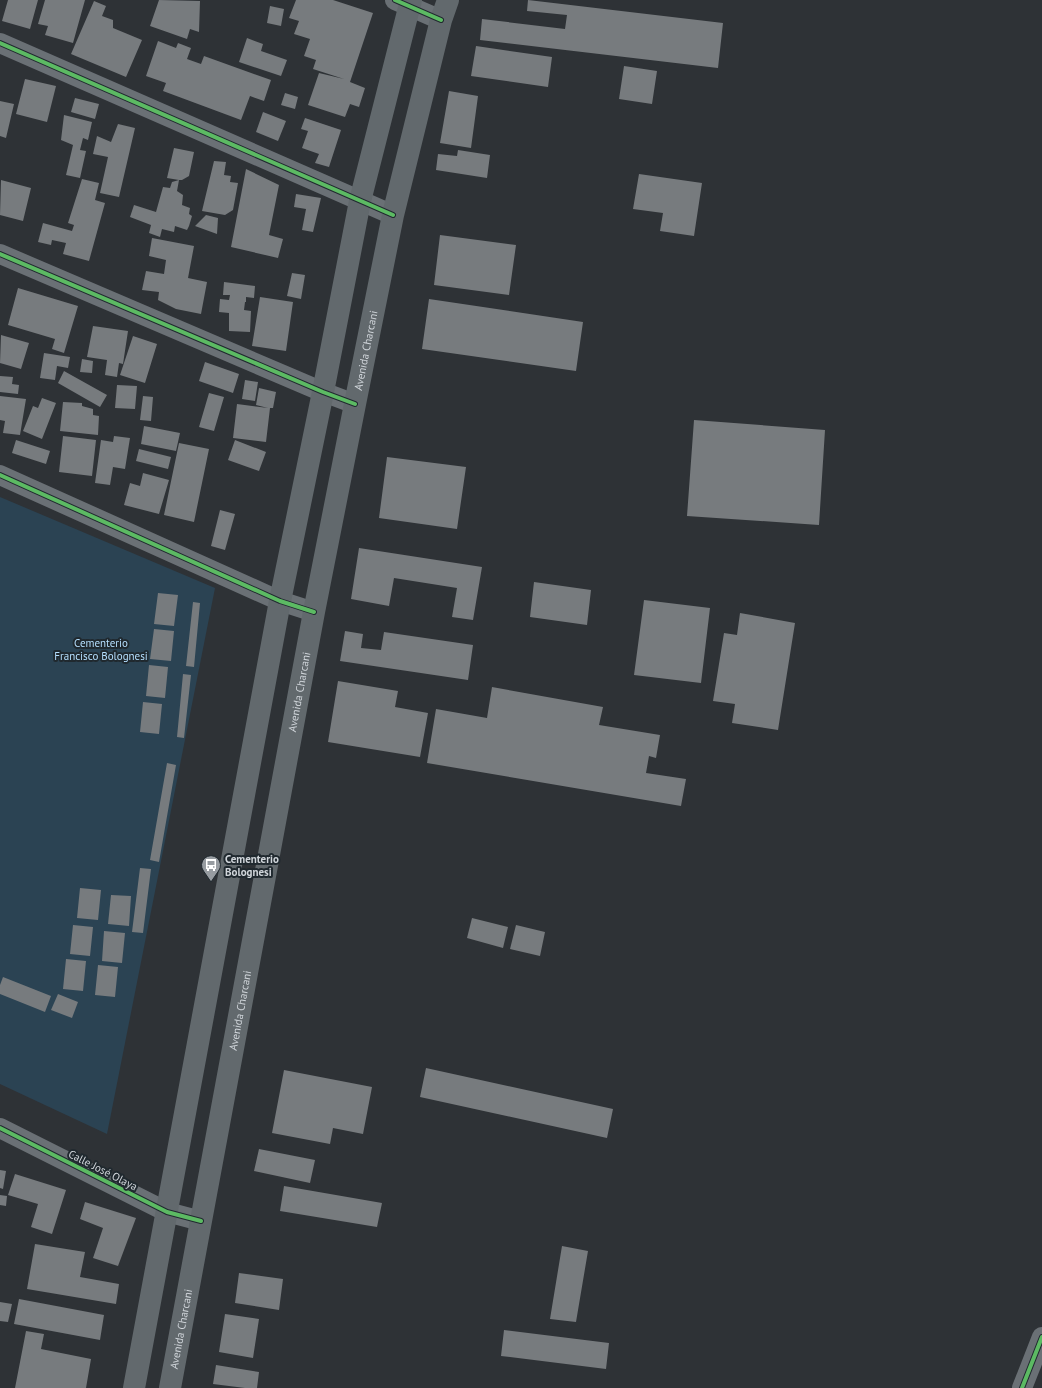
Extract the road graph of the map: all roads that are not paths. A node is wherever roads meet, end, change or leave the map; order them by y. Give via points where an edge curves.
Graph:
1 (405, 2) edge
2 (444, 10) edge
3 (0, 43) edge
4 (360, 201) junction
5 (393, 215) junction
6 (0, 254) edge
7 (323, 392) junction
8 (355, 404) junction
9 (0, 475) edge
10 (280, 601) junction
11 (314, 612) junction
12 (0, 1128) edge
13 (167, 1212) junction
14 (201, 1221) junction
15 (1042, 1336) edge
16 (134, 1388) edge
17 (170, 1388) edge
18 (1022, 1388) edge

1 - 2 street
1 - 4 main road
2 - 5 main road, Avenida Charcani
3 - 4 street
4 - 5 street
4 - 7 main road
5 - 8 main road, Avenida Charcani
6 - 7 street
7 - 8 street
7 - 10 main road
8 - 11 main road, Avenida Charcani
9 - 10 street
10 - 11 street
10 - 13 main road
11 - 14 main road, Avenida Charcani
12 - 13 street, Calle José Olaya
13 - 14 street, Calle José Olaya
13 - 16 main road
14 - 17 main road, Avenida Charcani
15 - 18 street

